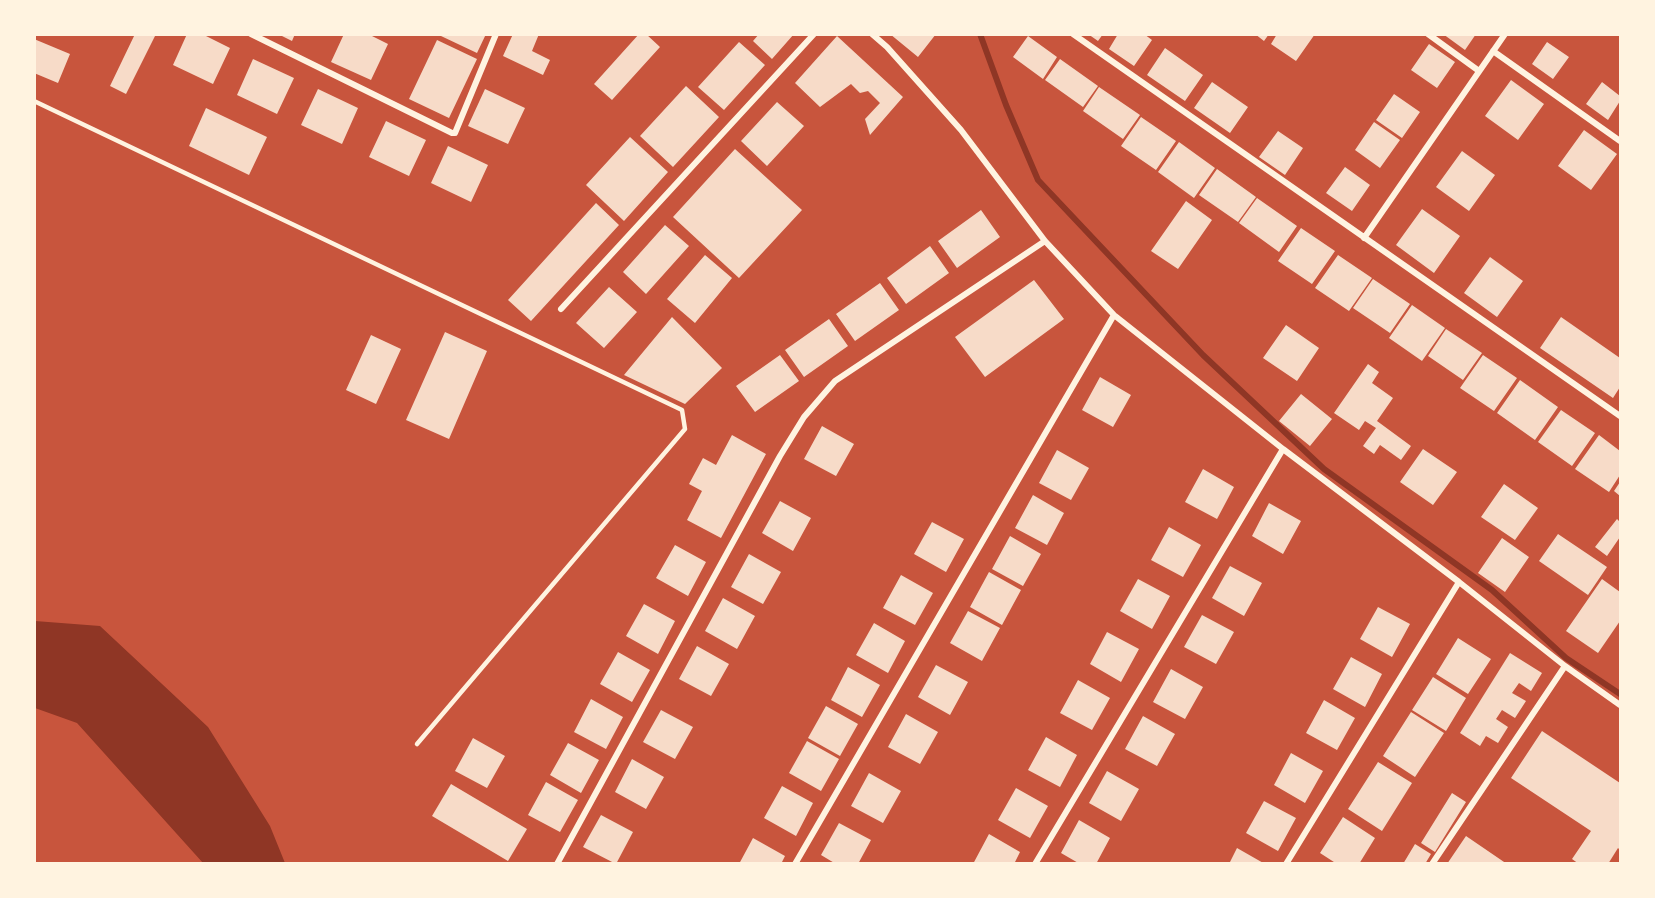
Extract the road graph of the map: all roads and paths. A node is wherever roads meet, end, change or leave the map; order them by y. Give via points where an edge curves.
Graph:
1 (251, 34) edge
2 (496, 34) edge
3 (814, 34) edge
4 (872, 34) edge
5 (1073, 34) edge
6 (1428, 34) edge
7 (1505, 34) edge
8 (1493, 51) junction
9 (1479, 70) junction
10 (34, 101) edge
11 (1620, 141) edge
12 (1364, 238) junction
13 (1045, 241) junction
14 (561, 309) dead end
15 (1114, 315) junction
16 (1620, 416) edge
17 (1283, 449) junction
18 (1459, 582) junction
19 (1565, 666) junction
20 (1620, 705) edge
21 (417, 744) dead end
22 (557, 864) edge
23 (795, 864) edge
24 (1035, 864) edge
25 (1286, 864) edge
26 (1432, 864) edge

1 - 2 street via 455,133
3 - 14 street
4 - 13 street via 961,130
5 - 12 street
6 - 9 street
7 - 8 street
8 - 9 street
8 - 11 street
9 - 12 street
10 - 21 lane via 682,410 685,429
12 - 16 street
13 - 15 street
13 - 22 street via 835,381 804,417
15 - 17 street
15 - 23 street
17 - 18 street
17 - 24 street
18 - 19 street
18 - 25 street
19 - 20 street
19 - 26 street

